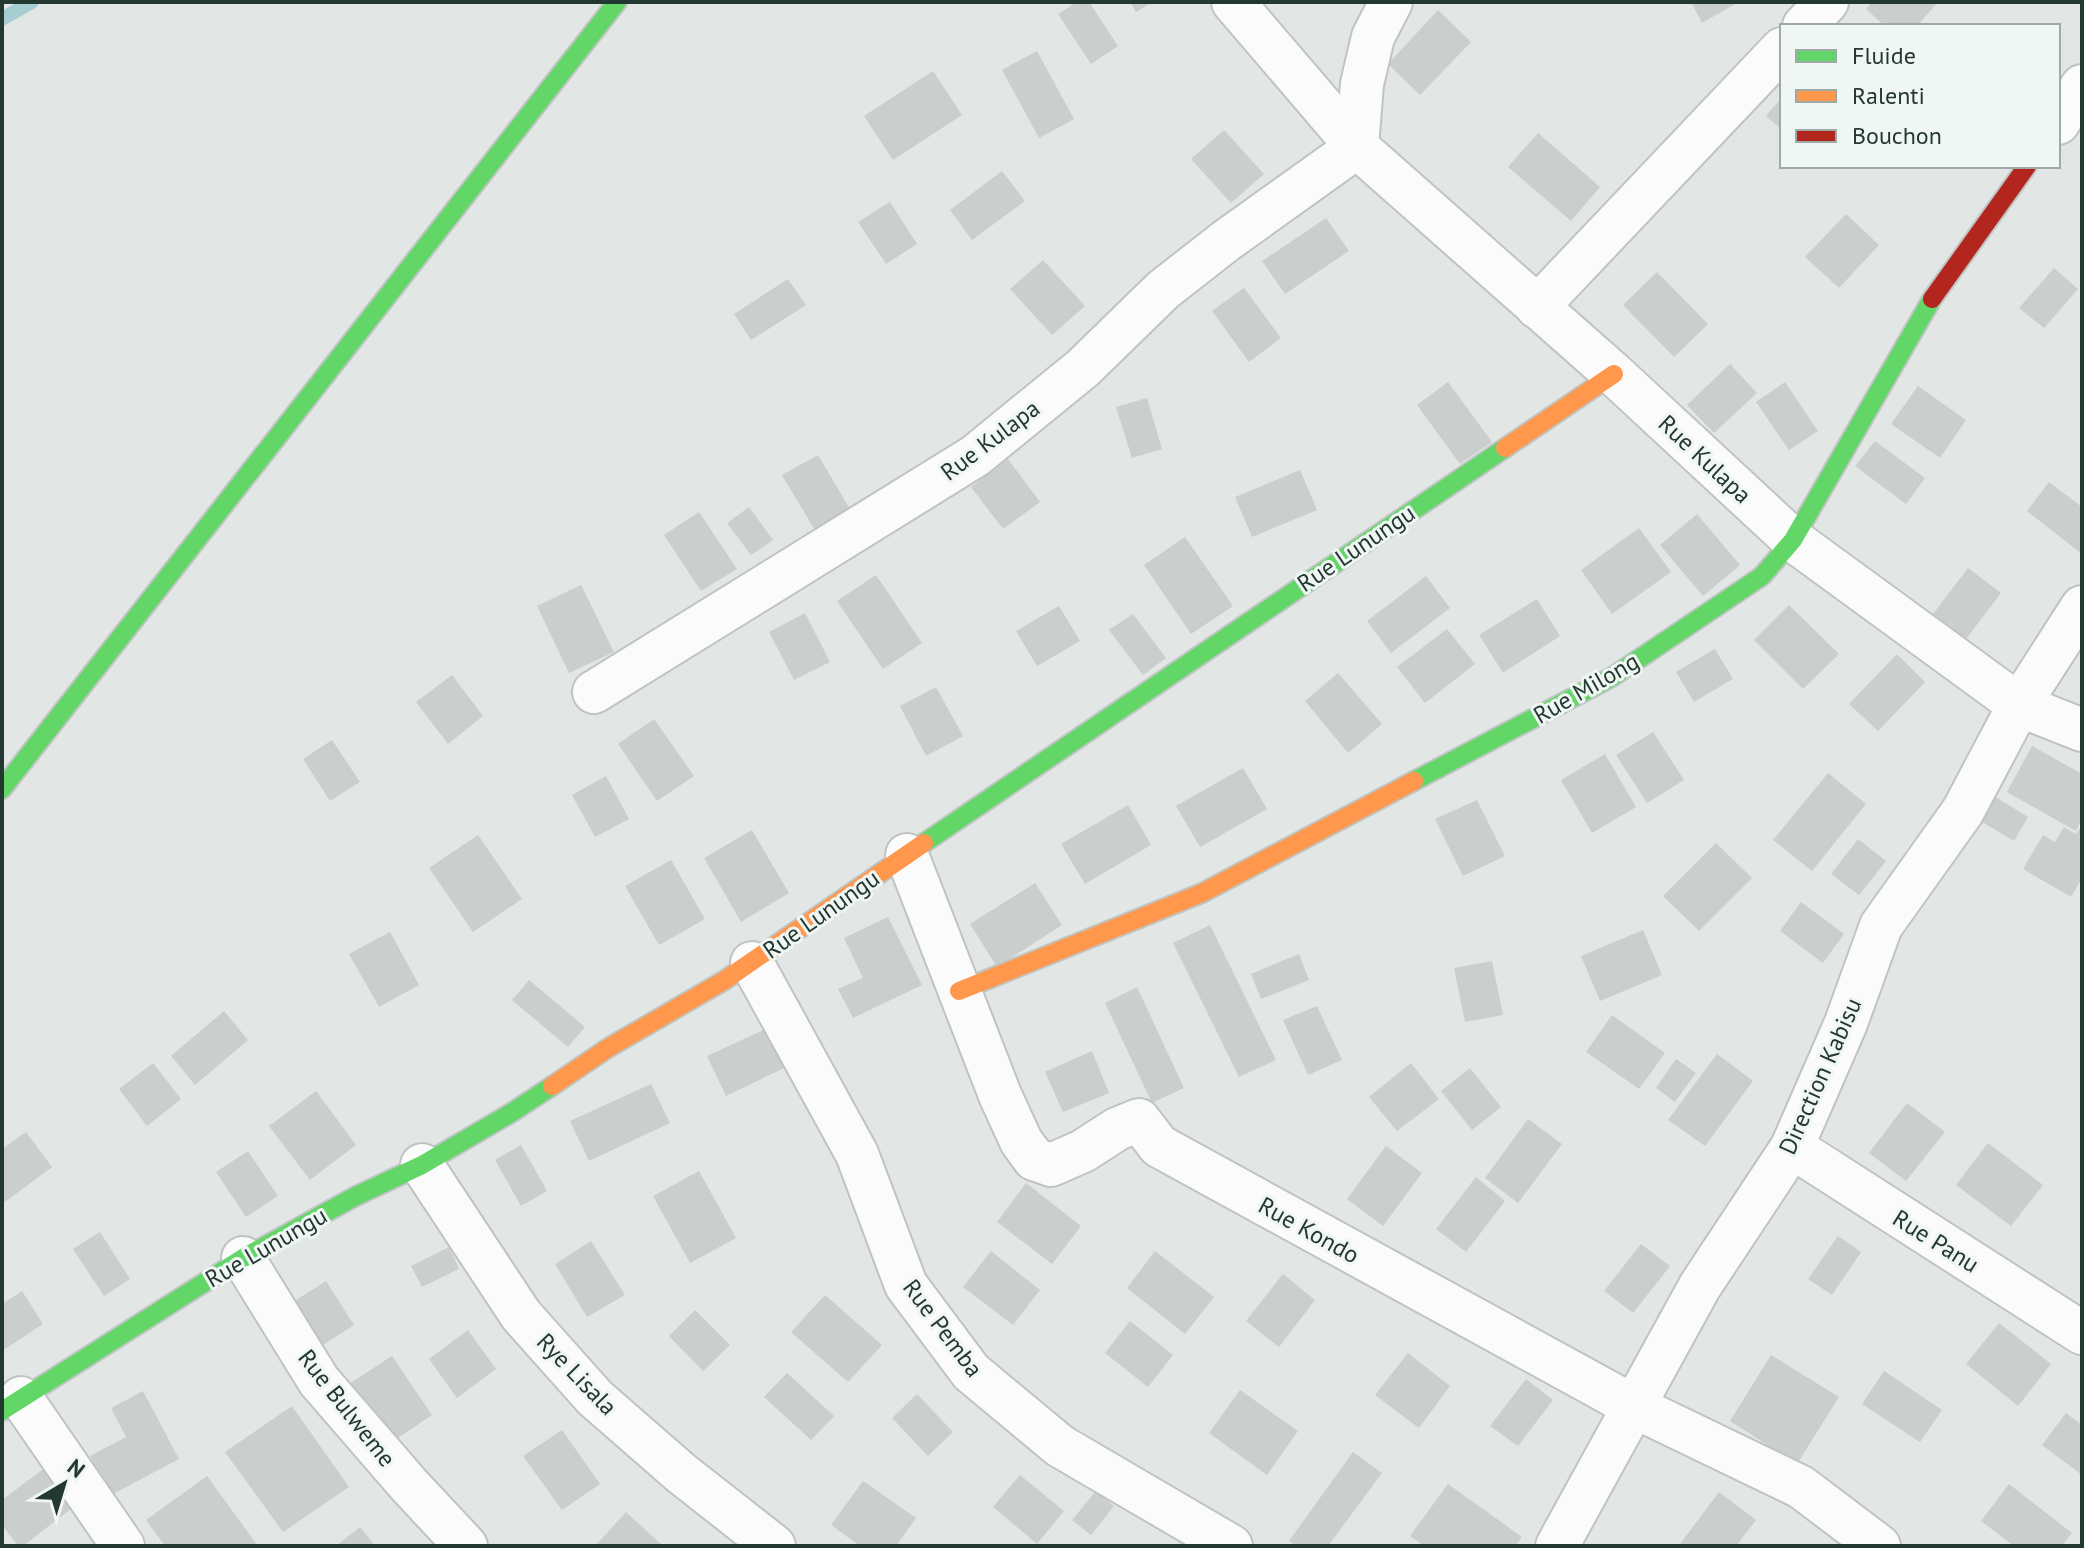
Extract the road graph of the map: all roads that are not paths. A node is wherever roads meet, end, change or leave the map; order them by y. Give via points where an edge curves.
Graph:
1 (617, 2) edge
2 (1233, 2) edge
3 (1391, 2) edge
4 (1827, 2) edge
5 (1806, 24) edge
6 (1780, 51) edge
7 (2082, 86) edge
8 (2060, 120) edge
9 (1357, 147) junction
10 (2026, 168) edge
11 (1537, 307) junction
12 (1614, 374) junction
13 (1793, 540) junction
14 (2082, 607) edge
15 (594, 692) dead end
16 (2019, 705) junction
17 (2082, 730) edge
18 (2, 789) edge
19 (907, 855) junction
20 (752, 963) junction
21 (959, 991) junction
22 (1792, 1147) junction
23 (422, 1165) junction
24 (243, 1258) junction
25 (2082, 1333) edge
26 (12, 1405) edge
27 (1635, 1407) junction
28 (123, 1546) edge
29 (466, 1546) edge
30 (774, 1546) edge
31 (1231, 1546) edge
32 (1557, 1546) edge
33 (1879, 1546) edge

1 - 18 main road
2 - 9 street, Rue Kulapa
3 - 9 street via 1373,37 1362,84
4 - 5 street
6 - 11 street
7 - 8 street
9 - 11 street, Rue Kulapa
9 - 15 street, Rue Kulapa via 1163,290 1083,368 975,456
10 - 13 main road, Rue Milong via 1938,289
11 - 12 street, Rue Kulapa
12 - 13 street, Rue Kulapa
12 - 19 main road, Rue Lunungu
13 - 16 street, Rue Kulapa
13 - 21 main road, Rue Milong via 1762,576 1598,684 1202,893
14 - 16 street, Direction Kabisu
16 - 17 street, Rue Kulapa
16 - 22 street, Direction Kabisu via 1963,811 1881,926
19 - 20 main road, Rue Lunungu
19 - 21 street, Rue Kondo
20 - 23 main road, Rue Lunungu
20 - 31 street, Rue Pemba via 857,1154 906,1285 971,1372 1060,1446
21 - 27 street, Rue Kondo via 1000,1095 1034,1159 1051,1165 1139,1120 1159,1146
22 - 25 street, Rue Panu
22 - 27 street, Direction Kabisu via 1700,1286
23 - 24 main road, Rue Lunungu
23 - 30 street, Rye Lisala via 521,1315 595,1398
24 - 26 main road, Rue Lunungu
24 - 29 street, Rue Bulweme via 319,1381
26 - 28 street
27 - 32 street, Direction Kabisu
27 - 33 street, Rue Kondo via 1801,1487

